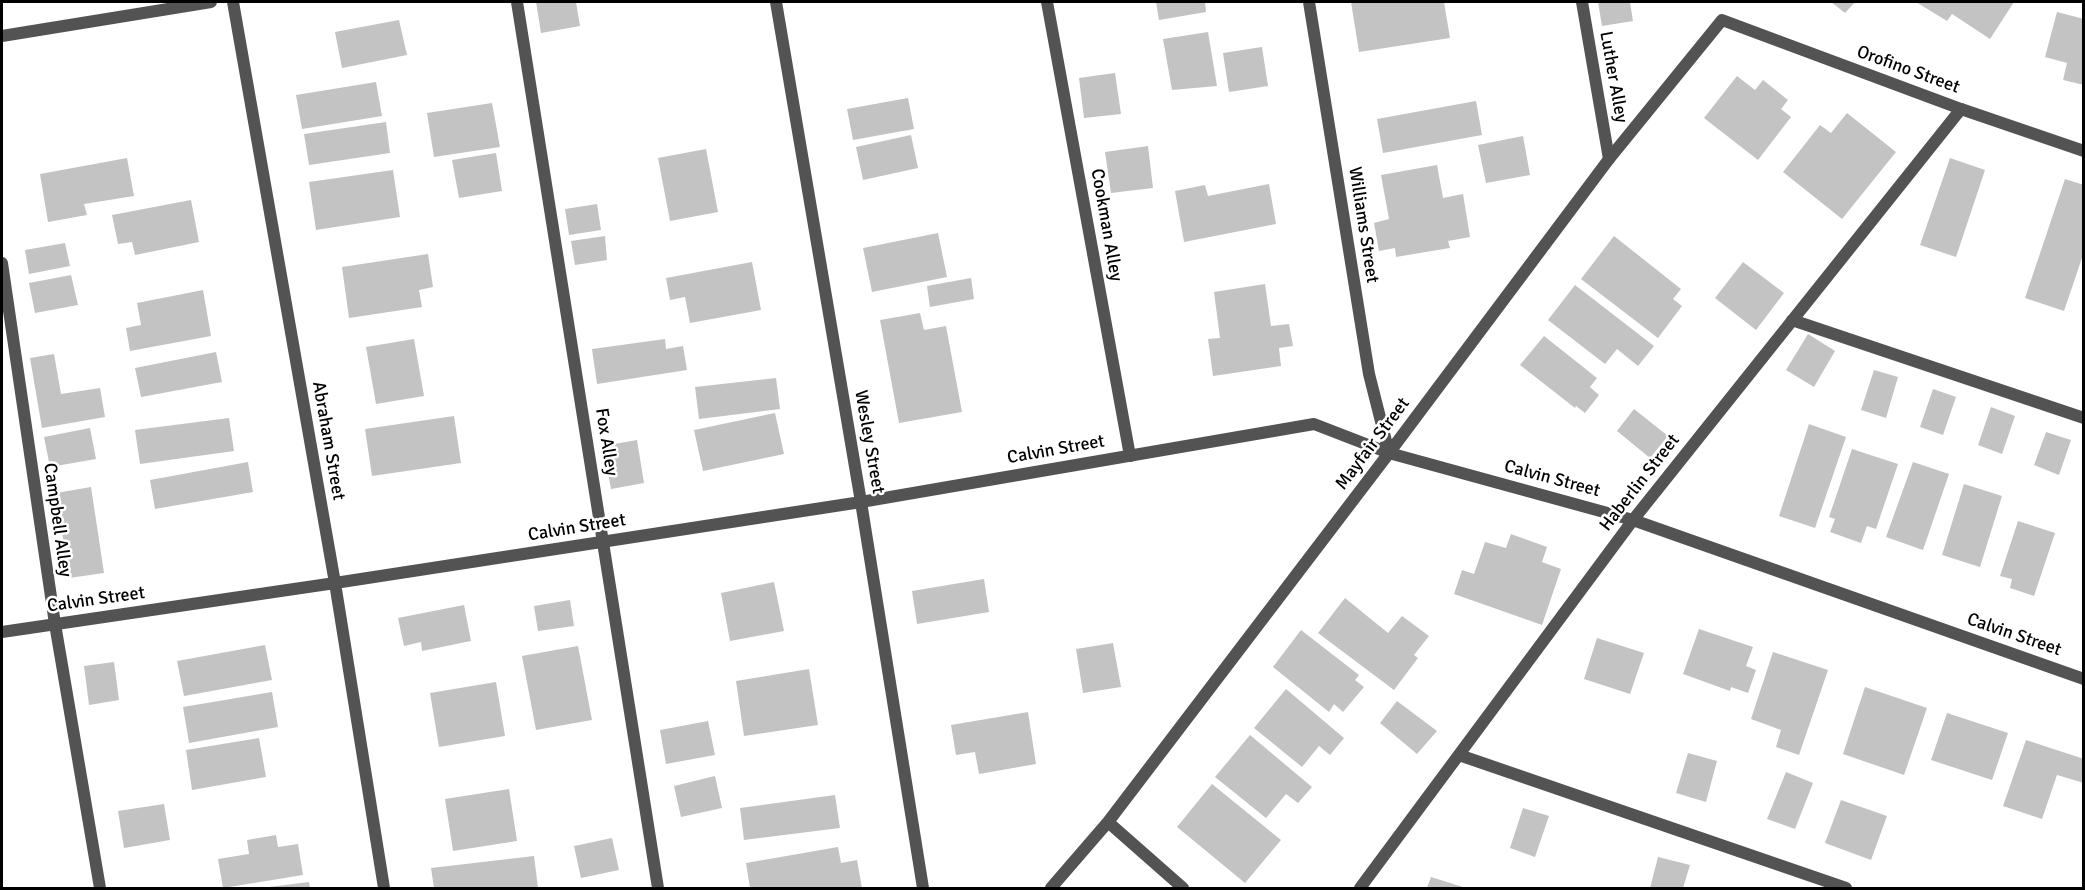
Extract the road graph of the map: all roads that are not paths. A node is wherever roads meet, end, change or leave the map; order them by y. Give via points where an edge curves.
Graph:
1 (211, 2) edge
2 (233, 2) edge
3 (517, 2) edge
4 (776, 2) edge
5 (1047, 2) edge
6 (1309, 2) edge
7 (1582, 2) edge
8 (1722, 20) joint
9 (2, 36) edge
10 (1960, 109) junction
11 (2084, 151) edge
12 (1609, 159) junction
13 (2, 263) edge
14 (1792, 320) junction
15 (2084, 418) edge
16 (1389, 453) junction
17 (1130, 456) junction
18 (861, 502) junction
19 (1633, 520) junction
20 (604, 542) junction
21 (335, 583) junction
22 (54, 624) junction
23 (2, 632) edge
24 (2084, 679) edge
25 (1459, 754) junction
26 (1108, 822) junction
27 (100, 888) edge
28 (384, 888) edge
29 (658, 888) edge
30 (923, 888) edge
31 (1051, 888) edge
32 (1183, 888) edge
33 (1360, 888) edge
34 (1846, 888) edge

1 - 9 street
2 - 21 street, Abraham Street
3 - 20 street, Fox Alley
4 - 18 street, Wesley Street
5 - 17 street, Cookman Alley
6 - 16 street, Williams Street via 1369,374
7 - 12 street, Luther Alley
8 - 10 street, Orofino Street
8 - 12 street, Mayfair Street
10 - 11 street, Orofino Street
10 - 14 street, Haberlin Street
12 - 16 street, Mayfair Street
13 - 22 street, Campbell Alley
14 - 15 street
14 - 19 street, Haberlin Street
16 - 17 street, Calvin Street via 1314,423
16 - 19 street, Calvin Street
16 - 26 street, Mayfair Street
17 - 18 street, Calvin Street
18 - 20 street, Calvin Street
18 - 30 street, Wesley Street
19 - 24 street, Calvin Street
19 - 25 street, Haberlin Street
20 - 21 street, Calvin Street
20 - 29 street, Fox Alley
21 - 22 street, Calvin Street
21 - 28 street, Abraham Street
22 - 23 street, Calvin Street
22 - 27 street, Campbell Alley
25 - 33 street, Haberlin Street
25 - 34 street
26 - 31 street, Mayfair Street
26 - 32 street

